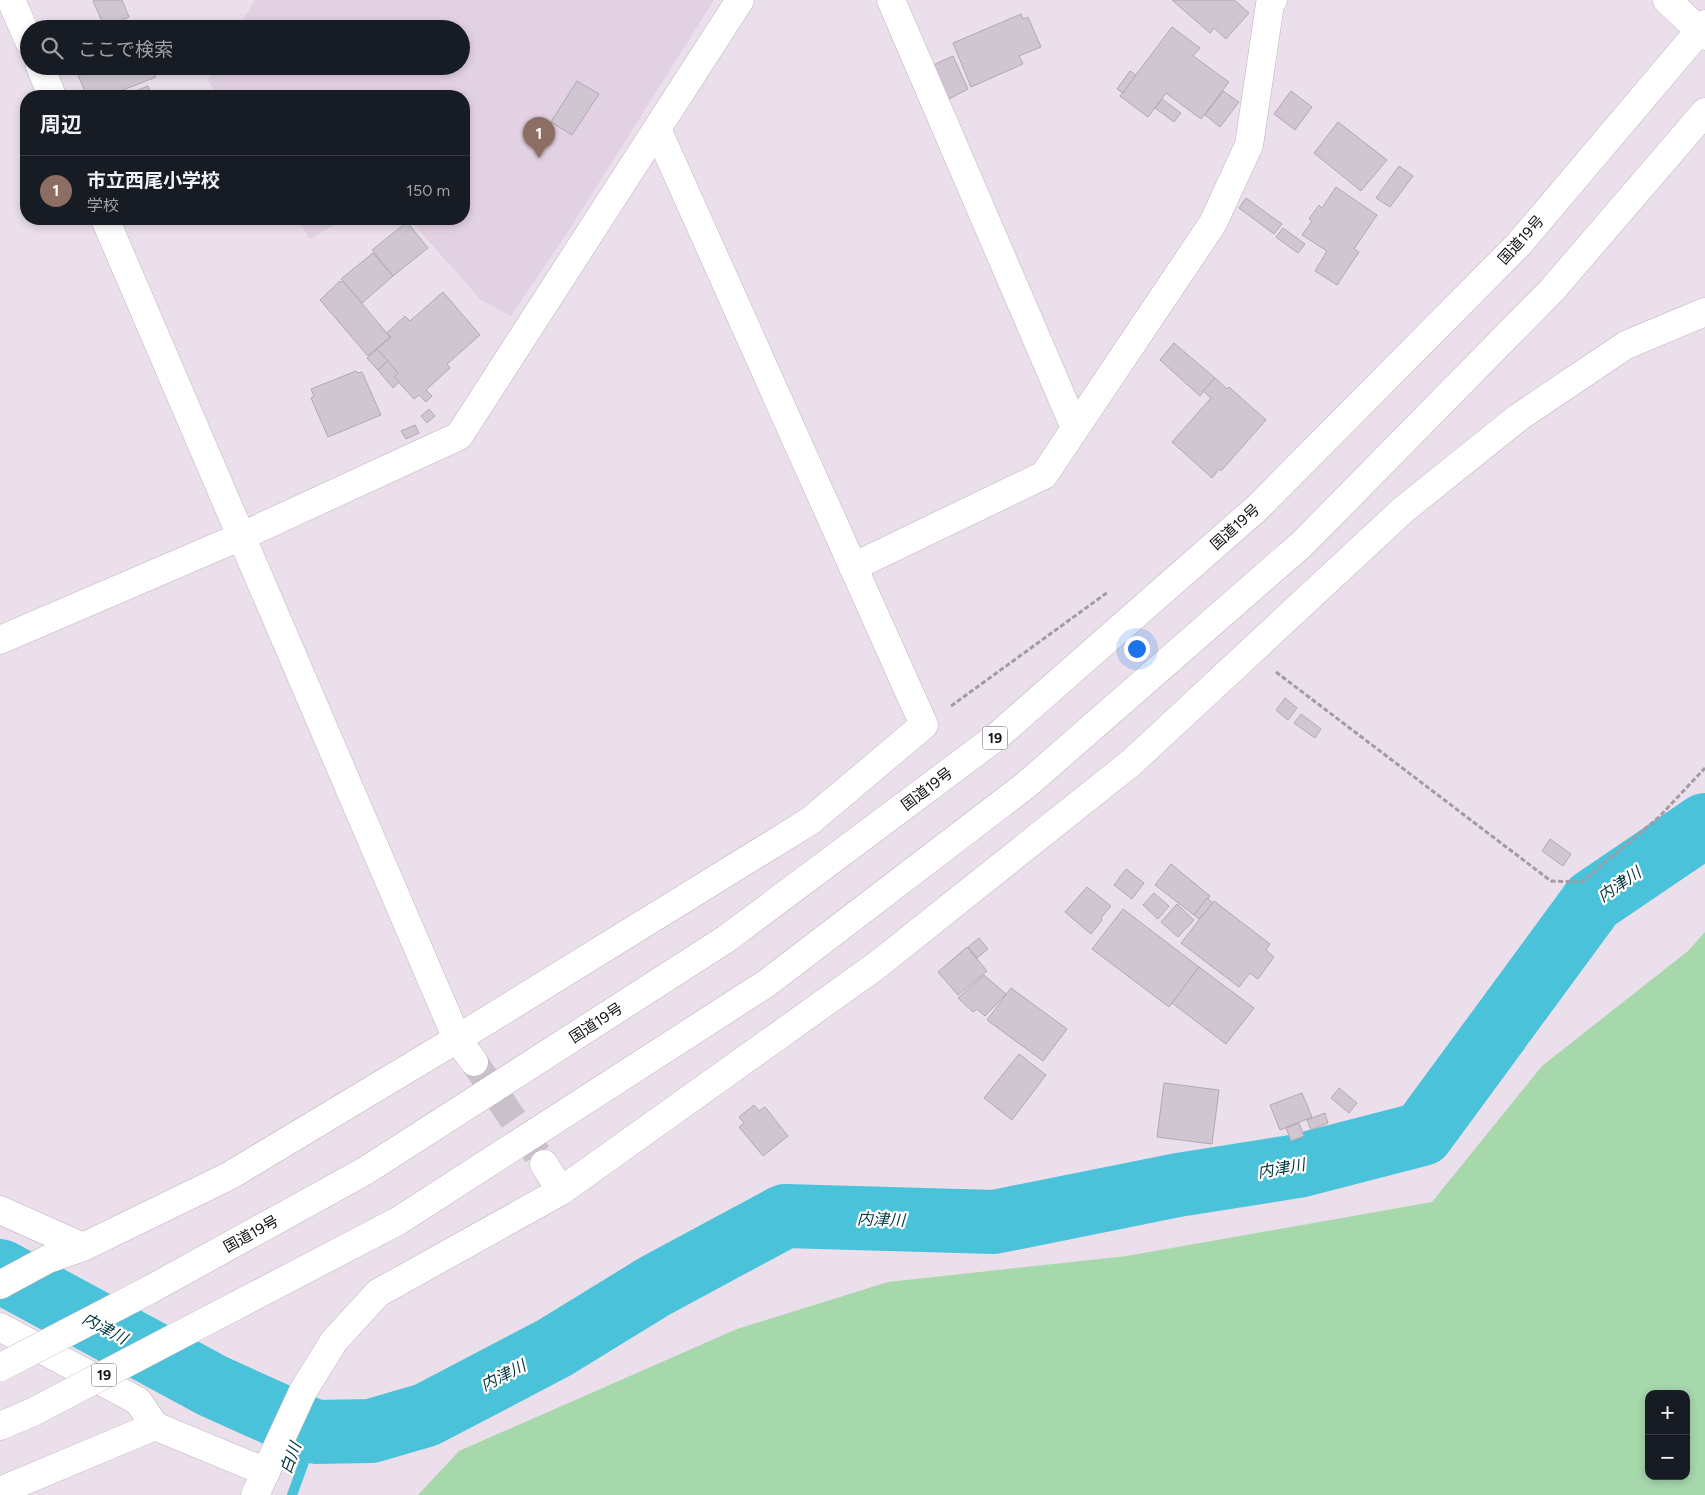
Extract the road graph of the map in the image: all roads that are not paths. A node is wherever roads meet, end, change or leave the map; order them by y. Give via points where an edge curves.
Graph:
1 (11, 0) edge
2 (740, 0) edge
3 (892, 0) edge
4 (1273, 0) edge
5 (1667, 0) edge
6 (20, 20) edge
7 (1703, 30) edge
8 (44, 75) edge
9 (50, 90) edge
10 (1705, 112) edge
11 (657, 129) junction
12 (108, 225) edge
13 (1705, 312) edge
14 (1075, 428) junction
15 (242, 536) junction
16 (853, 567) junction
17 (0, 640) edge
18 (457, 1040) junction
19 (474, 1062) tunnel mouth
20 (544, 1164) tunnel mouth
21 (561, 1191) junction
22 (0, 1210) edge
23 (82, 1247) junction
24 (0, 1285) edge
25 (0, 1327) edge
26 (0, 1367) edge
27 (0, 1426) edge
28 (155, 1426) junction
29 (265, 1474) edge
30 (0, 1491) edge

1 - 6 main road
2 - 11 main road
3 - 14 main road
4 - 14 main road via 1249,145 1213,224
5 - 7 main road
7 - 26 main road, 国道19号 / 19, bridge via 1519,244 1278,487 995,738 726,939 365,1171 151,1289
8 - 9 main road
10 - 27 main road, 19, bridge via 1552,290 1302,544 1026,785 759,988 398,1221 33,1412
11 - 15 main road via 459,436
11 - 16 main road
12 - 15 main road
13 - 21 main road via 1626,345 1519,417 1403,510 1132,762 884,960
14 - 16 main road via 1044,475
15 - 17 main road
15 - 18 main road
16 - 18 main road via 924,725 810,821
18 - 19 main road
18 - 23 main road via 229,1176
20 - 21 main road
21 - 29 main road via 378,1293 334,1340 303,1391
22 - 23 main road
23 - 24 main road via 48,1259
25 - 28 main road via 138,1401
28 - 29 main road
28 - 30 main road

